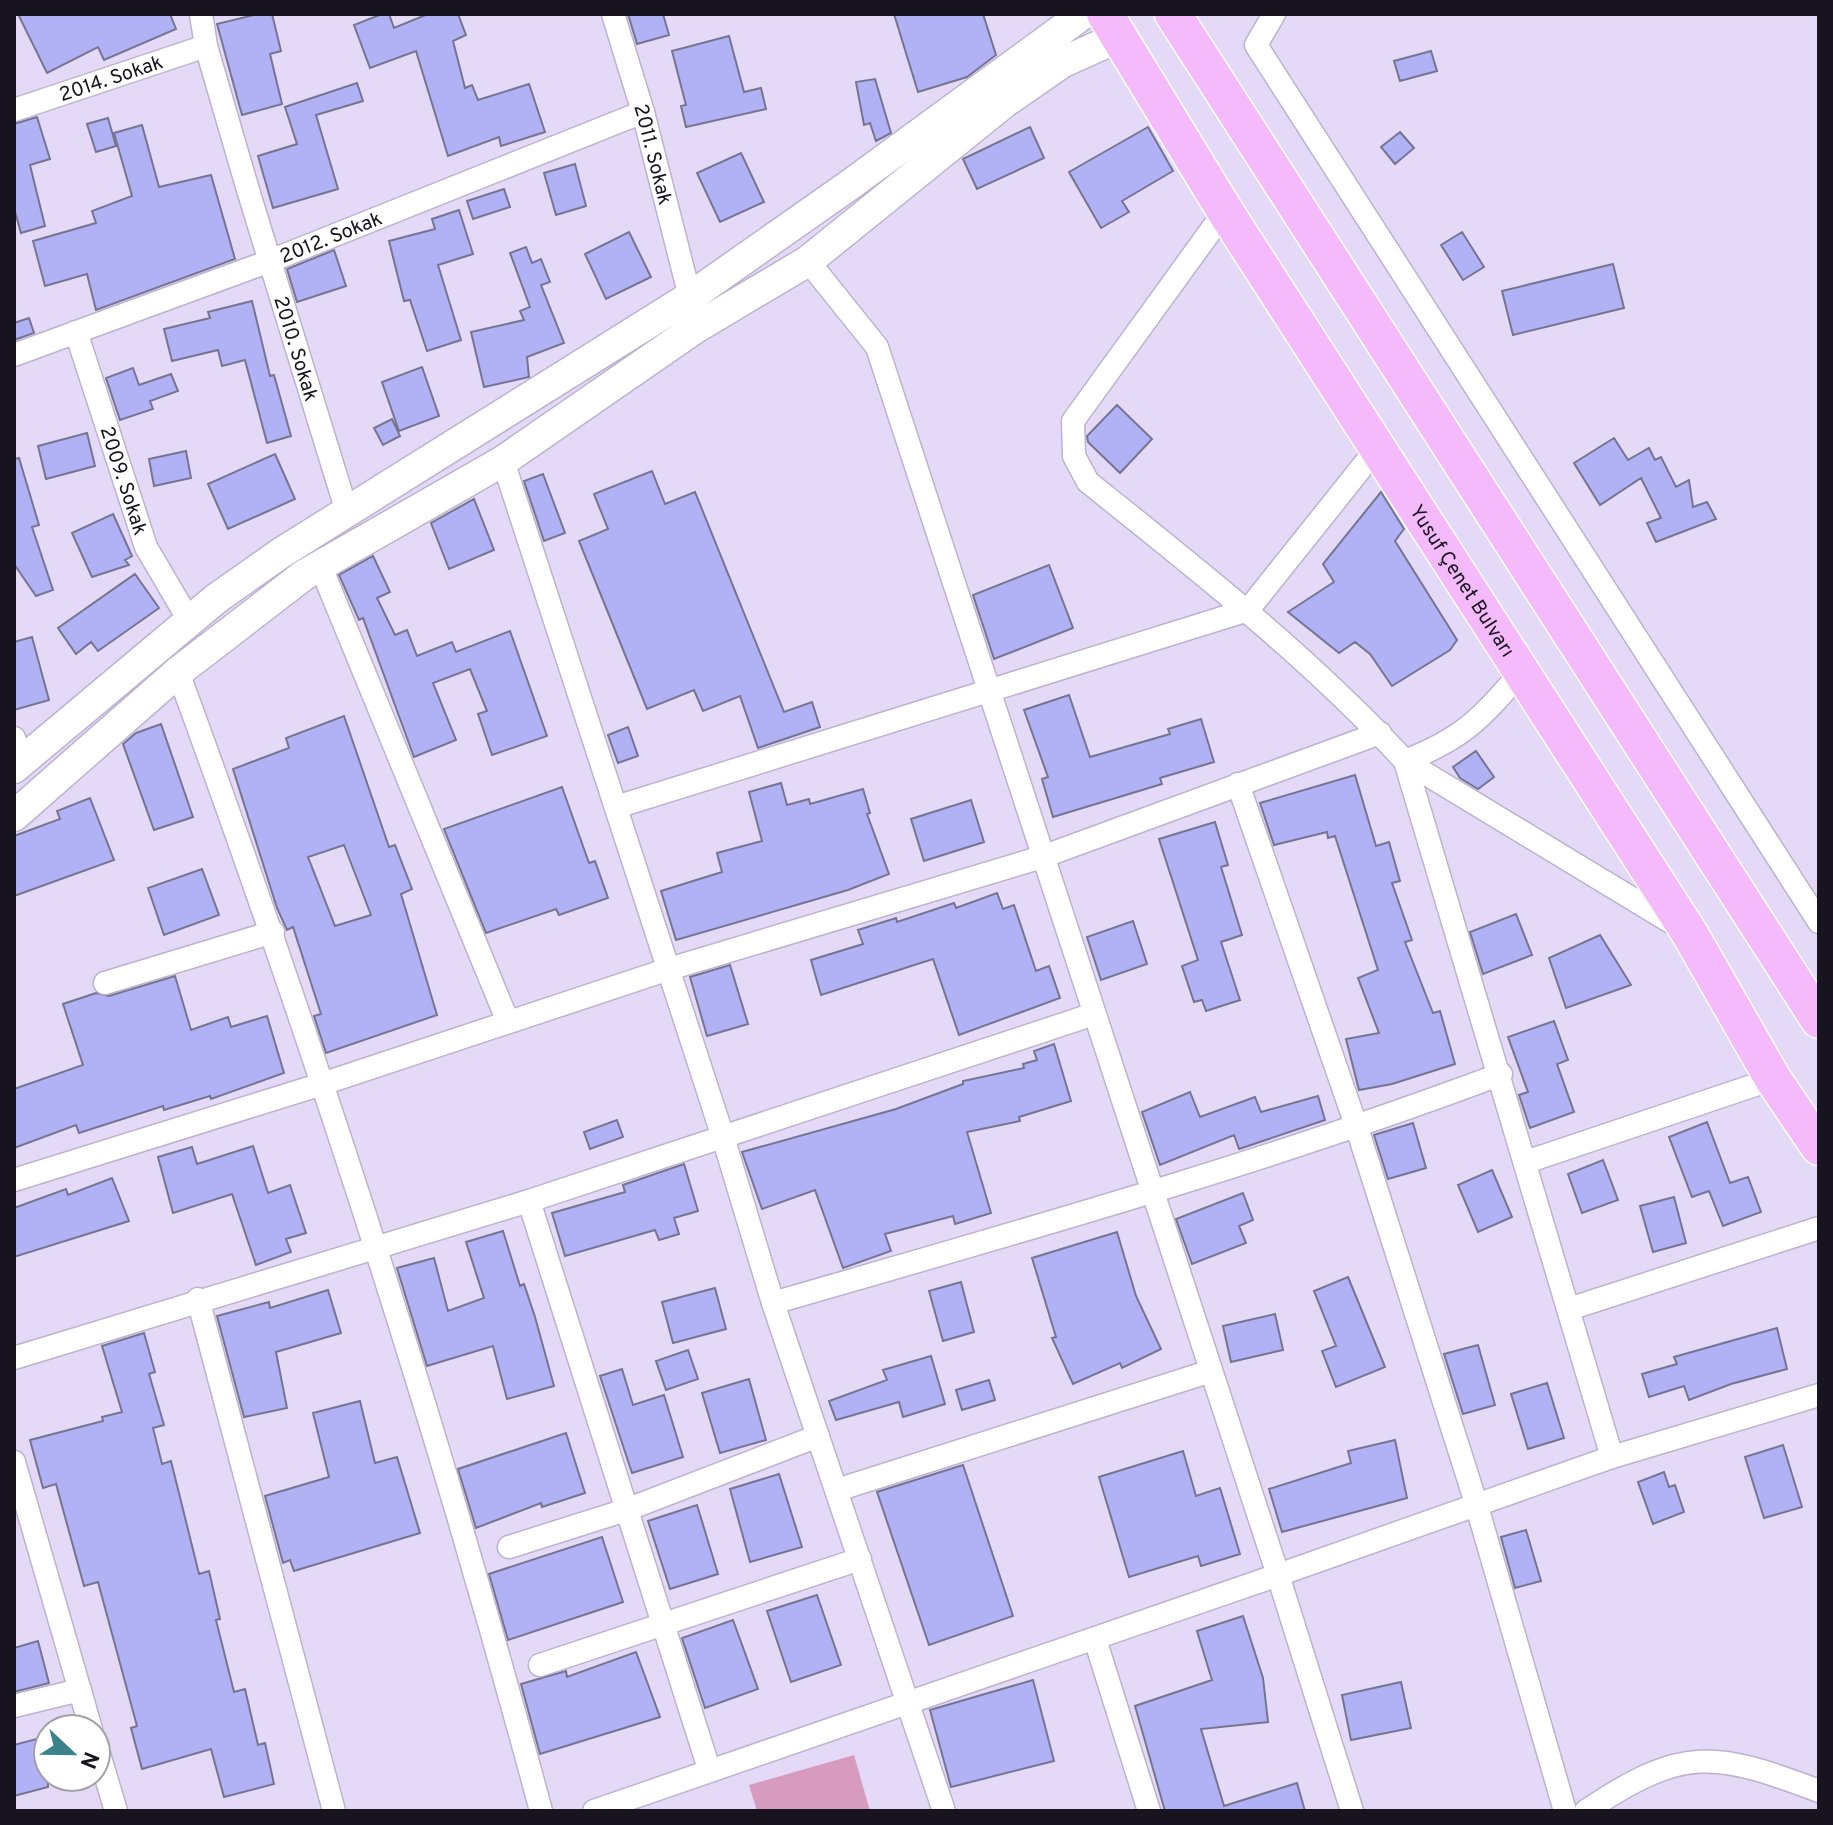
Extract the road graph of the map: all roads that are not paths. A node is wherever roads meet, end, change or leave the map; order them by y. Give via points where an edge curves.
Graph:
1 (201, 14) edge
2 (613, 14) edge
3 (1083, 14) edge
4 (1173, 14) edge
5 (1274, 14) edge
6 (1112, 25) edge
7 (206, 46) junction
8 (14, 110) edge
9 (643, 112) junction
10 (1225, 211) junction
11 (270, 261) junction
12 (808, 261) junction
13 (690, 297) junction
14 (76, 332) junction
15 (14, 355) edge
16 (1378, 447) junction
17 (503, 461) junction
18 (347, 512) junction
19 (320, 565) junction
20 (1248, 610) junction
21 (190, 622) junction
22 (1523, 670) junction
23 (178, 672) junction
24 (989, 693) junction
25 (1380, 733) junction
26 (16, 756) edge
27 (1405, 761) junction
28 (1238, 784) junction
29 (616, 807) junction
30 (14, 816) edge
31 (1042, 857) junction
32 (1819, 922) edge
33 (273, 932) junction
34 (1690, 934) junction
35 (669, 969) junction
36 (105, 983) dead end
37 (1094, 1014) junction
38 (1819, 1020) edge
39 (508, 1022) junction
40 (1501, 1074) junction
41 (1773, 1079) junction
42 (322, 1084) junction
43 (1357, 1128) junction
44 (723, 1137) junction
45 (1819, 1147) edge
46 (1526, 1162) junction
47 (14, 1180) edge
48 (1152, 1193) junction
49 (529, 1201) junction
50 (1819, 1228) edge
51 (375, 1249) junction
52 (198, 1299) junction
53 (773, 1303) junction
54 (1569, 1309) junction
55 (14, 1358) edge
56 (1211, 1371) junction
57 (1819, 1395) edge
58 (818, 1436) junction
59 (1612, 1457) junction
60 (14, 1462) edge
61 (837, 1490) junction
62 (1476, 1503) junction
63 (626, 1510) junction
64 (509, 1547) dead end
65 (860, 1559) junction
66 (1278, 1575) junction
67 (662, 1622) junction
68 (1095, 1639) junction
69 (540, 1665) dead end
70 (80, 1690) junction
71 (908, 1703) junction
72 (14, 1706) edge
73 (86, 1713) edge
74 (709, 1769) junction
75 (1819, 1791) edge
76 (334, 1811) edge
77 (541, 1811) edge
78 (594, 1811) edge
79 (944, 1811) edge
80 (1149, 1811) edge
81 (1352, 1811) edge
82 (1565, 1811) edge
83 (1586, 1811) edge

1 - 7 street, 2010. Sokak
2 - 9 street, 2011. Sokak
3 - 13 main road
4 - 38 highway
5 - 32 street via 1256,45
6 - 10 highway, Yusuf Çenet Bulvarı
6 - 12 main road via 1005,102
7 - 8 street, 2014. Sokak
7 - 11 street, 2010. Sokak
9 - 11 street, 2012. Sokak
9 - 13 street, 2011. Sokak
10 - 16 highway, Yusuf Çenet Bulvarı
10 - 20 street via 1073,421 1074,456 1088,482
11 - 14 street, 2012. Sokak
11 - 18 street, 2010. Sokak
12 - 17 main road via 697,327
12 - 24 street via 877,347
13 - 18 main road
14 - 15 street, 2012. Sokak
14 - 21 street, 2009. Sokak via 146,547
16 - 20 street
16 - 22 highway, Yusuf Çenet Bulvarı
17 - 19 main road
17 - 29 street
18 - 21 main road via 217,598
19 - 23 main road
19 - 39 street
20 - 24 street
20 - 25 street
21 - 26 main road
22 - 27 street via 1478,722
22 - 34 highway, Yusuf Çenet Bulvarı
23 - 30 main road
23 - 33 street
24 - 29 street
24 - 31 street
25 - 27 street
25 - 28 street
27 - 34 street
27 - 40 street
28 - 31 street
28 - 43 street
29 - 35 street
31 - 35 street
31 - 37 street
33 - 36 street
33 - 42 street
34 - 41 highway, Yusuf Çenet Bulvarı
35 - 39 street
35 - 44 street
37 - 44 street
37 - 48 street
39 - 42 street
40 - 43 street
40 - 46 street
41 - 45 highway, Yusuf Çenet Bulvarı
41 - 46 street
42 - 47 street
42 - 51 street
43 - 48 street
43 - 62 street
44 - 49 street
44 - 53 street
46 - 54 street
48 - 53 street
48 - 56 street
49 - 51 street
49 - 63 street
50 - 54 street
51 - 52 street
51 - 77 street
52 - 55 street
52 - 76 street
53 - 58 street
54 - 59 street
56 - 61 street
56 - 66 street
57 - 59 street
58 - 61 street
58 - 63 street
59 - 62 street
60 - 70 street
61 - 65 street
62 - 66 street
62 - 82 street
63 - 64 street
63 - 67 street
65 - 67 street
65 - 71 street
66 - 68 street
66 - 81 street
67 - 69 street
67 - 74 street
68 - 71 street
68 - 80 street
70 - 72 street
70 - 73 street
71 - 74 street
71 - 79 street
74 - 78 street
75 - 83 street via 1727,1761 1681,1763 1656,1769

